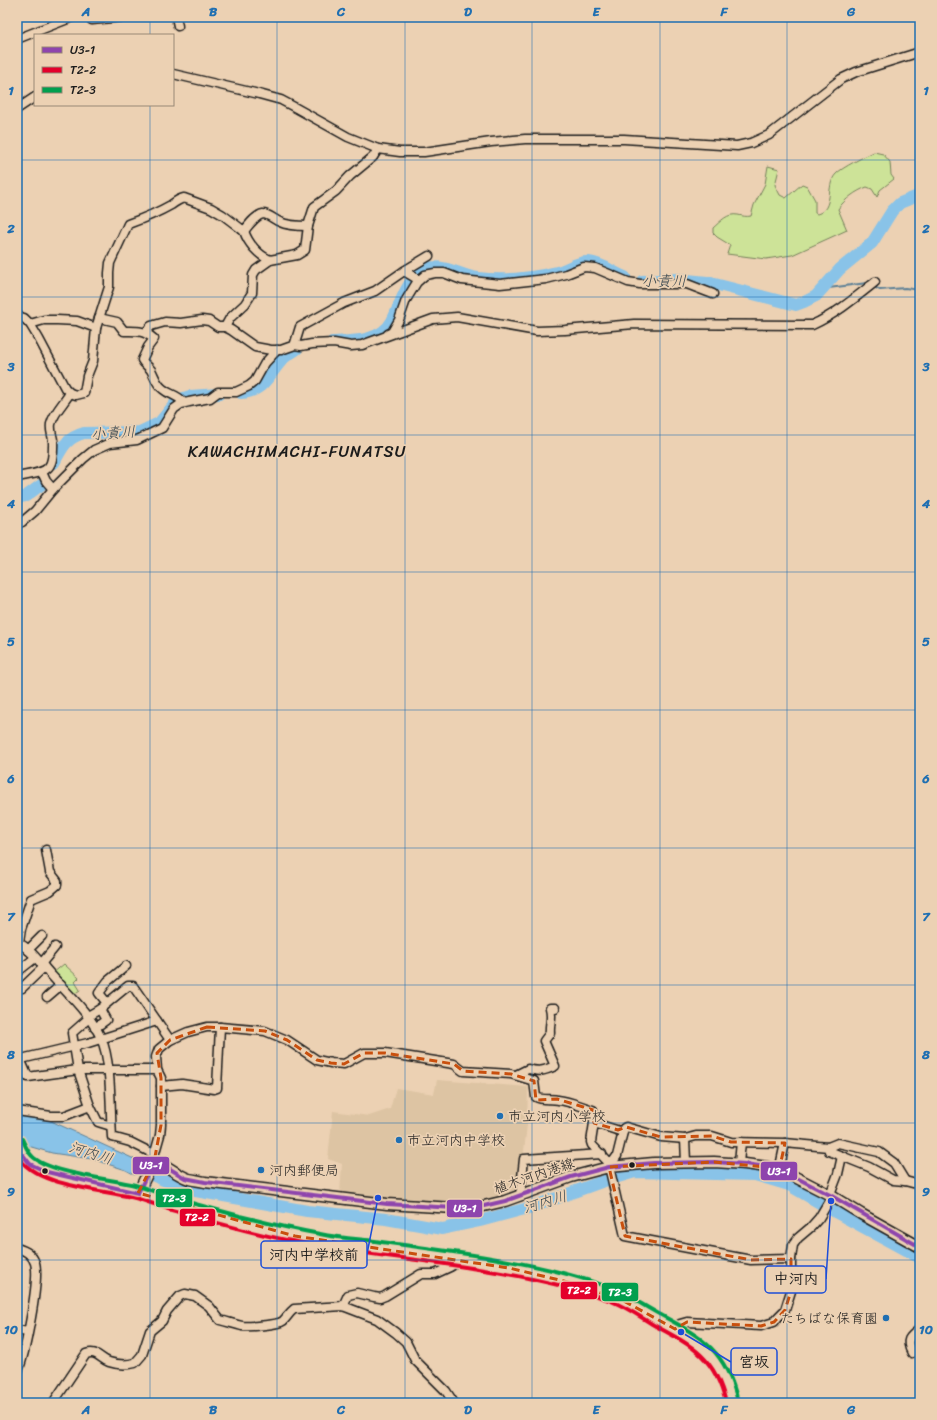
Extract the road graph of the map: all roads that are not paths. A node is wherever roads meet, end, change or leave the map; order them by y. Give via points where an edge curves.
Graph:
1 (73, 17) edge
2 (88, 17) edge
3 (122, 17) edge
4 (176, 17) edge
5 (178, 26) dead end
6 (17, 39) edge
7 (920, 52) edge
8 (174, 74) edge
9 (34, 98) edge
10 (17, 109) edge
11 (378, 149) junction
12 (308, 226) junction
13 (244, 231) junction
14 (429, 256) dead end
15 (270, 260) junction
16 (404, 271) junction
17 (416, 278) junction
18 (875, 282) dead end
19 (713, 294) dead end
20 (17, 316) edge
21 (99, 318) junction
22 (30, 324) junction
23 (225, 327) junction
24 (96, 328) junction
25 (146, 332) junction
26 (384, 337) junction
27 (296, 345) junction
28 (277, 350) junction
29 (70, 393) junction
30 (182, 401) junction
31 (42, 472) junction
32 (17, 477) edge
33 (54, 489) junction
34 (17, 524) edge
35 (46, 850) dead end
36 (42, 936) dead end
37 (18, 942) edge
38 (54, 948) dead end
39 (28, 950) junction
40 (40, 963) junction
41 (126, 966) dead end
42 (17, 972) edge
43 (61, 985) junction
44 (22, 988) dead end
45 (47, 997) dead end
46 (108, 1003) junction
47 (555, 1008) dead end
48 (100, 1009) junction
49 (88, 1017) junction
50 (157, 1020) junction
51 (220, 1027) junction
52 (95, 1028) junction
53 (101, 1038) junction
54 (170, 1040) junction
55 (73, 1047) junction
56 (18, 1057) edge
57 (78, 1070) junction
58 (108, 1070) junction
59 (157, 1070) junction
60 (516, 1075) junction
61 (161, 1086) junction
62 (90, 1106) junction
63 (17, 1110) edge
64 (594, 1123) junction
65 (111, 1126) junction
66 (622, 1132) junction
67 (685, 1138) junction
68 (741, 1142) junction
69 (785, 1143) junction
70 (828, 1147) junction
71 (19, 1150) edge
72 (602, 1154) junction
73 (842, 1156) junction
74 (152, 1159) junction
75 (686, 1162) junction
76 (739, 1163) junction
77 (610, 1169) junction
78 (779, 1171) junction
79 (905, 1181) junction
80 (920, 1185) edge
81 (140, 1189) junction
82 (520, 1196) junction
83 (829, 1198) junction
84 (920, 1247) edge
85 (17, 1248) edge
86 (791, 1259) junction
87 (461, 1260) junction
88 (343, 1306) junction
89 (675, 1329) junction
90 (920, 1329) edge
91 (17, 1330) edge
92 (28, 1332) junction
93 (912, 1353) dead end
94 (17, 1373) edge
95 (53, 1403) edge
96 (454, 1403) edge
97 (732, 1403) edge

1 - 6 street
2 - 3 street via 92,20
4 - 5 street
7 - 11 street via 841,79 769,135 737,146 570,138 518,139 424,152
8 - 11 street via 281,100 348,137
9 - 10 street
11 - 12 street via 373,157 336,191 314,207
12 - 13 street via 280,222 262,214
12 - 15 street via 306,250 297,255
13 - 15 street via 246,239 263,257
13 - 21 street via 223,215 184,198 128,224 110,263 109,287
14 - 16 street
15 - 23 street via 256,270 253,275 252,293
16 - 17 street
16 - 27 street via 375,291 344,303 300,327
17 - 19 street via 444,273 462,280 500,284 546,279 584,267 595,268 628,282 687,284
17 - 26 street via 399,320 392,332
18 - 26 street via 842,309 812,325 634,324 537,331 444,317
20 - 22 street
21 - 24 street
21 - 25 street via 117,322 124,330
22 - 24 street via 44,320 77,321
22 - 29 street
23 - 25 street via 218,327 210,321 202,320 165,322 151,326
23 - 28 street via 255,347
24 - 29 street via 93,361 84,393
25 - 30 street via 154,339 143,362 157,383
26 - 27 street via 351,346 329,343
27 - 28 street
28 - 30 street via 264,363 256,381 249,386 236,392 218,392
29 - 31 street via 56,412 51,424 51,464
30 - 33 street via 162,428 137,440 110,443 94,450
31 - 32 street
31 - 33 street
33 - 34 street via 35,511
35 - 37 street via 50,872 58,881 57,885 31,899
36 - 39 street
37 - 39 street
38 - 40 street
39 - 40 street
40 - 42 street
40 - 43 street
40 - 44 street
41 - 46 street via 99,993
43 - 45 street
43 - 49 street
46 - 48 street
46 - 50 street via 128,986 133,986
47 - 60 street via 550,1008 550,1033 544,1041 555,1066 537,1072 528,1069
48 - 49 street
48 - 52 street via 106,1020
49 - 52 street
49 - 55 street via 72,1033
50 - 53 street
50 - 54 street
51 - 54 street via 194,1030
51 - 60 street via 265,1031 287,1040 317,1060 331,1064 344,1064 364,1053 385,1053 454,1064 463,1071
51 - 61 street via 216,1088 182,1084
52 - 53 street
53 - 55 street
53 - 58 street
54 - 59 street via 157,1053
55 - 56 street
55 - 57 street
56 - 57 street via 28,1077
57 - 58 street
57 - 62 street
58 - 59 street
58 - 65 street
59 - 61 street
60 - 64 street via 534,1081 536,1097 541,1100 557,1099 593,1110
61 - 74 street via 160,1135
62 - 63 street via 64,1116
62 - 65 street via 98,1122
64 - 66 street
64 - 72 street via 591,1142
65 - 74 street via 112,1137 130,1142
66 - 67 street via 626,1127 661,1137
66 - 77 street via 617,1156
67 - 68 street via 712,1136 731,1142
67 - 75 street
68 - 69 street
68 - 76 street
69 - 70 street
69 - 78 street
70 - 73 street via 829,1151
70 - 79 street via 838,1143 879,1152 894,1163
71 - 81 highway via 30,1164 47,1172
72 - 77 street
72 - 82 street via 524,1159
73 - 79 street via 894,1180
73 - 83 street
74 - 81 main road
74 - 82 main road, 植木河内港線 via 190,1179 387,1204 471,1209
75 - 76 main road, 植木河内港線
75 - 77 main road, 植木河内港線
76 - 78 main road, 植木河内港線
77 - 82 main road, 植木河内港線 via 571,1177
77 - 86 street via 625,1236 751,1260
78 - 83 main road, 植木河内港線 via 793,1176
79 - 80 street
81 - 87 highway via 172,1204 296,1236
83 - 84 main road, 植木河内港線
83 - 86 street via 819,1218 793,1245
85 - 92 street via 25,1250 36,1265 36,1284
86 - 89 street via 792,1278 788,1302 785,1310 774,1322 761,1326 687,1322
87 - 88 street via 435,1274 421,1274 380,1298 357,1293 348,1295
87 - 89 highway via 509,1268 607,1294
88 - 95 street via 294,1310 278,1323 242,1326 220,1320 209,1306 195,1296 185,1294 180,1296 162,1321 150,1331 142,1355 135,1363 128,1365 108,1362 97,1354 86,1354
88 - 96 street via 377,1319 396,1333 406,1342 415,1360 446,1391
89 - 97 highway via 697,1343 720,1366 730,1390
90 - 93 street via 908,1340
91 - 92 street
92 - 94 street

